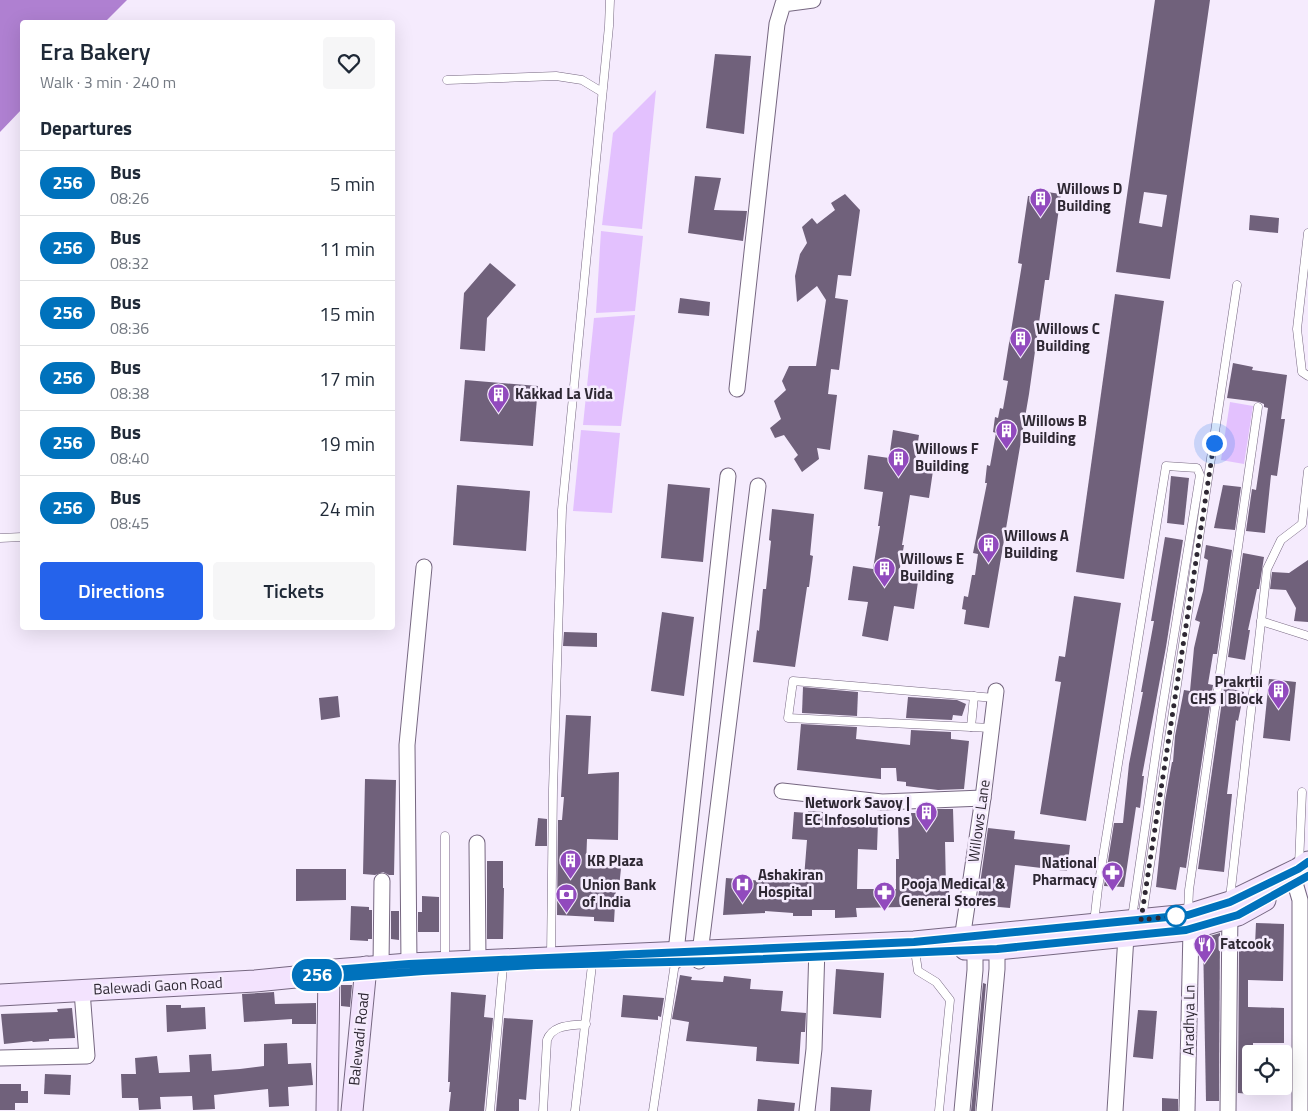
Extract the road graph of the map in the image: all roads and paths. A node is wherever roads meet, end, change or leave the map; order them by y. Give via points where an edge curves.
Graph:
1 (610, 0) edge
2 (806, 1) edge
3 (447, 80) dead end
4 (602, 92) junction
5 (1308, 233) edge
6 (1238, 285) dead end
7 (1308, 376) edge
8 (737, 389) dead end
9 (1258, 407) dead end
10 (1308, 471) edge
11 (728, 476) dead end
12 (758, 486) dead end
13 (20, 537) edge
14 (0, 538) edge
15 (424, 567) dead end
16 (1261, 621) junction
17 (1308, 636) edge
18 (996, 695) joint
19 (974, 696) junction
20 (970, 727) junction
21 (991, 728) junction
22 (782, 791) dead end
23 (1302, 792) dead end
24 (983, 798) junction
25 (445, 836) dead end
26 (477, 843) dead end
27 (1302, 872) edge
28 (382, 881) dead end
29 (1230, 910) junction
30 (1190, 922) junction
31 (1094, 923) junction
32 (1133, 925) junction
33 (966, 945) junction
34 (915, 947) junction
35 (997, 949) junction
36 (818, 951) junction
37 (699, 957) junction
38 (676, 958) junction
39 (478, 962) junction
40 (551, 962) junction
41 (445, 963) junction
42 (409, 964) junction
43 (592, 965) junction
44 (503, 967) junction
45 (371, 969) junction
46 (325, 974) junction
47 (974, 977) junction
48 (996, 979) junction
49 (82, 990) junction
50 (0, 995) edge
51 (586, 1024) junction
52 (328, 1044) junction
53 (358, 1045) junction
54 (0, 1058) edge
55 (327, 1111) edge
56 (352, 1111) edge
57 (490, 1111) edge
58 (543, 1111) edge
59 (575, 1111) edge
60 (654, 1111) edge
61 (807, 1111) edge
62 (939, 1111) edge
63 (962, 1111) edge
64 (984, 1111) edge
65 (1115, 1111) edge
66 (1187, 1111) edge
67 (1228, 1111) edge
68 (1300, 1111) edge

1 - 4 lane
2 - 8 street via 783,4 777,24
3 - 4 lane via 556,76 582,80
4 - 40 lane via 562,510
5 - 7 lane via 1297,329 1302,372
6 - 32 lane
9 - 30 lane via 1190,890
10 - 16 lane via 1302,524 1281,540 1267,569
11 - 38 street
12 - 37 street
13 - 14 lane
15 - 42 street via 407,760
16 - 17 lane
16 - 29 lane
18 - 19 lane
18 - 21 street, Willows Lane
19 - 20 lane
19 - 20 lane via 793,682 788,718
20 - 21 lane
21 - 24 street, Willows Lane
22 - 24 street via 882,802
23 - 27 lane
24 - 33 street, Willows Lane
25 - 41 lane
26 - 39 street
27 - 29 main road, Balewadi Gaon Road
27 - 68 street
28 - 45 street
29 - 30 main road, Balewadi Gaon Road
29 - 67 street
30 - 32 main road, Balewadi Gaon Road
30 - 66 street, Aradhya Ln
31 - 32 main road, Balewadi Gaon Road
31 - 32 lane via 1166,466 1197,468 1200,475 1162,710
31 - 33 main road, Balewadi Gaon Road
32 - 35 main road, Balewadi Gaon Road
32 - 65 street
33 - 34 main road, Balewadi Gaon Road
33 - 35 main road, Balewadi Gaon Road
33 - 47 street, Willows Lane
34 - 36 main road, Balewadi Gaon Road
34 - 62 lane via 918,971 936,982 950,1000
35 - 48 street
36 - 37 main road, Balewadi Gaon Road
36 - 61 street via 814,1049
37 - 38 main road, Balewadi Gaon Road
38 - 40 main road, Balewadi Gaon Road
38 - 43 main road, Balewadi Gaon Road
38 - 60 lane
39 - 40 main road, Balewadi Gaon Road
39 - 41 main road, Balewadi Gaon Road
40 - 43 main road, Balewadi Gaon Road
40 - 44 main road, Balewadi Gaon Road
41 - 42 main road, Balewadi Gaon Road
42 - 45 main road, Balewadi Gaon Road
43 - 51 lane
44 - 45 main road, Balewadi Gaon Road
44 - 57 lane
45 - 46 main road, Balewadi Gaon Road
45 - 53 main road, Balewadi Road
46 - 49 main road, Balewadi Gaon Road
46 - 52 main road, Balewadi Road
47 - 48 street
47 - 63 street, Willows Lane
48 - 64 street
49 - 50 main road, Balewadi Gaon Road
49 - 54 street via 87,1056
51 - 58 lane via 556,1028 547,1040
51 - 59 lane
52 - 53 main road
52 - 55 main road, Balewadi Road
53 - 56 main road, Balewadi Road

